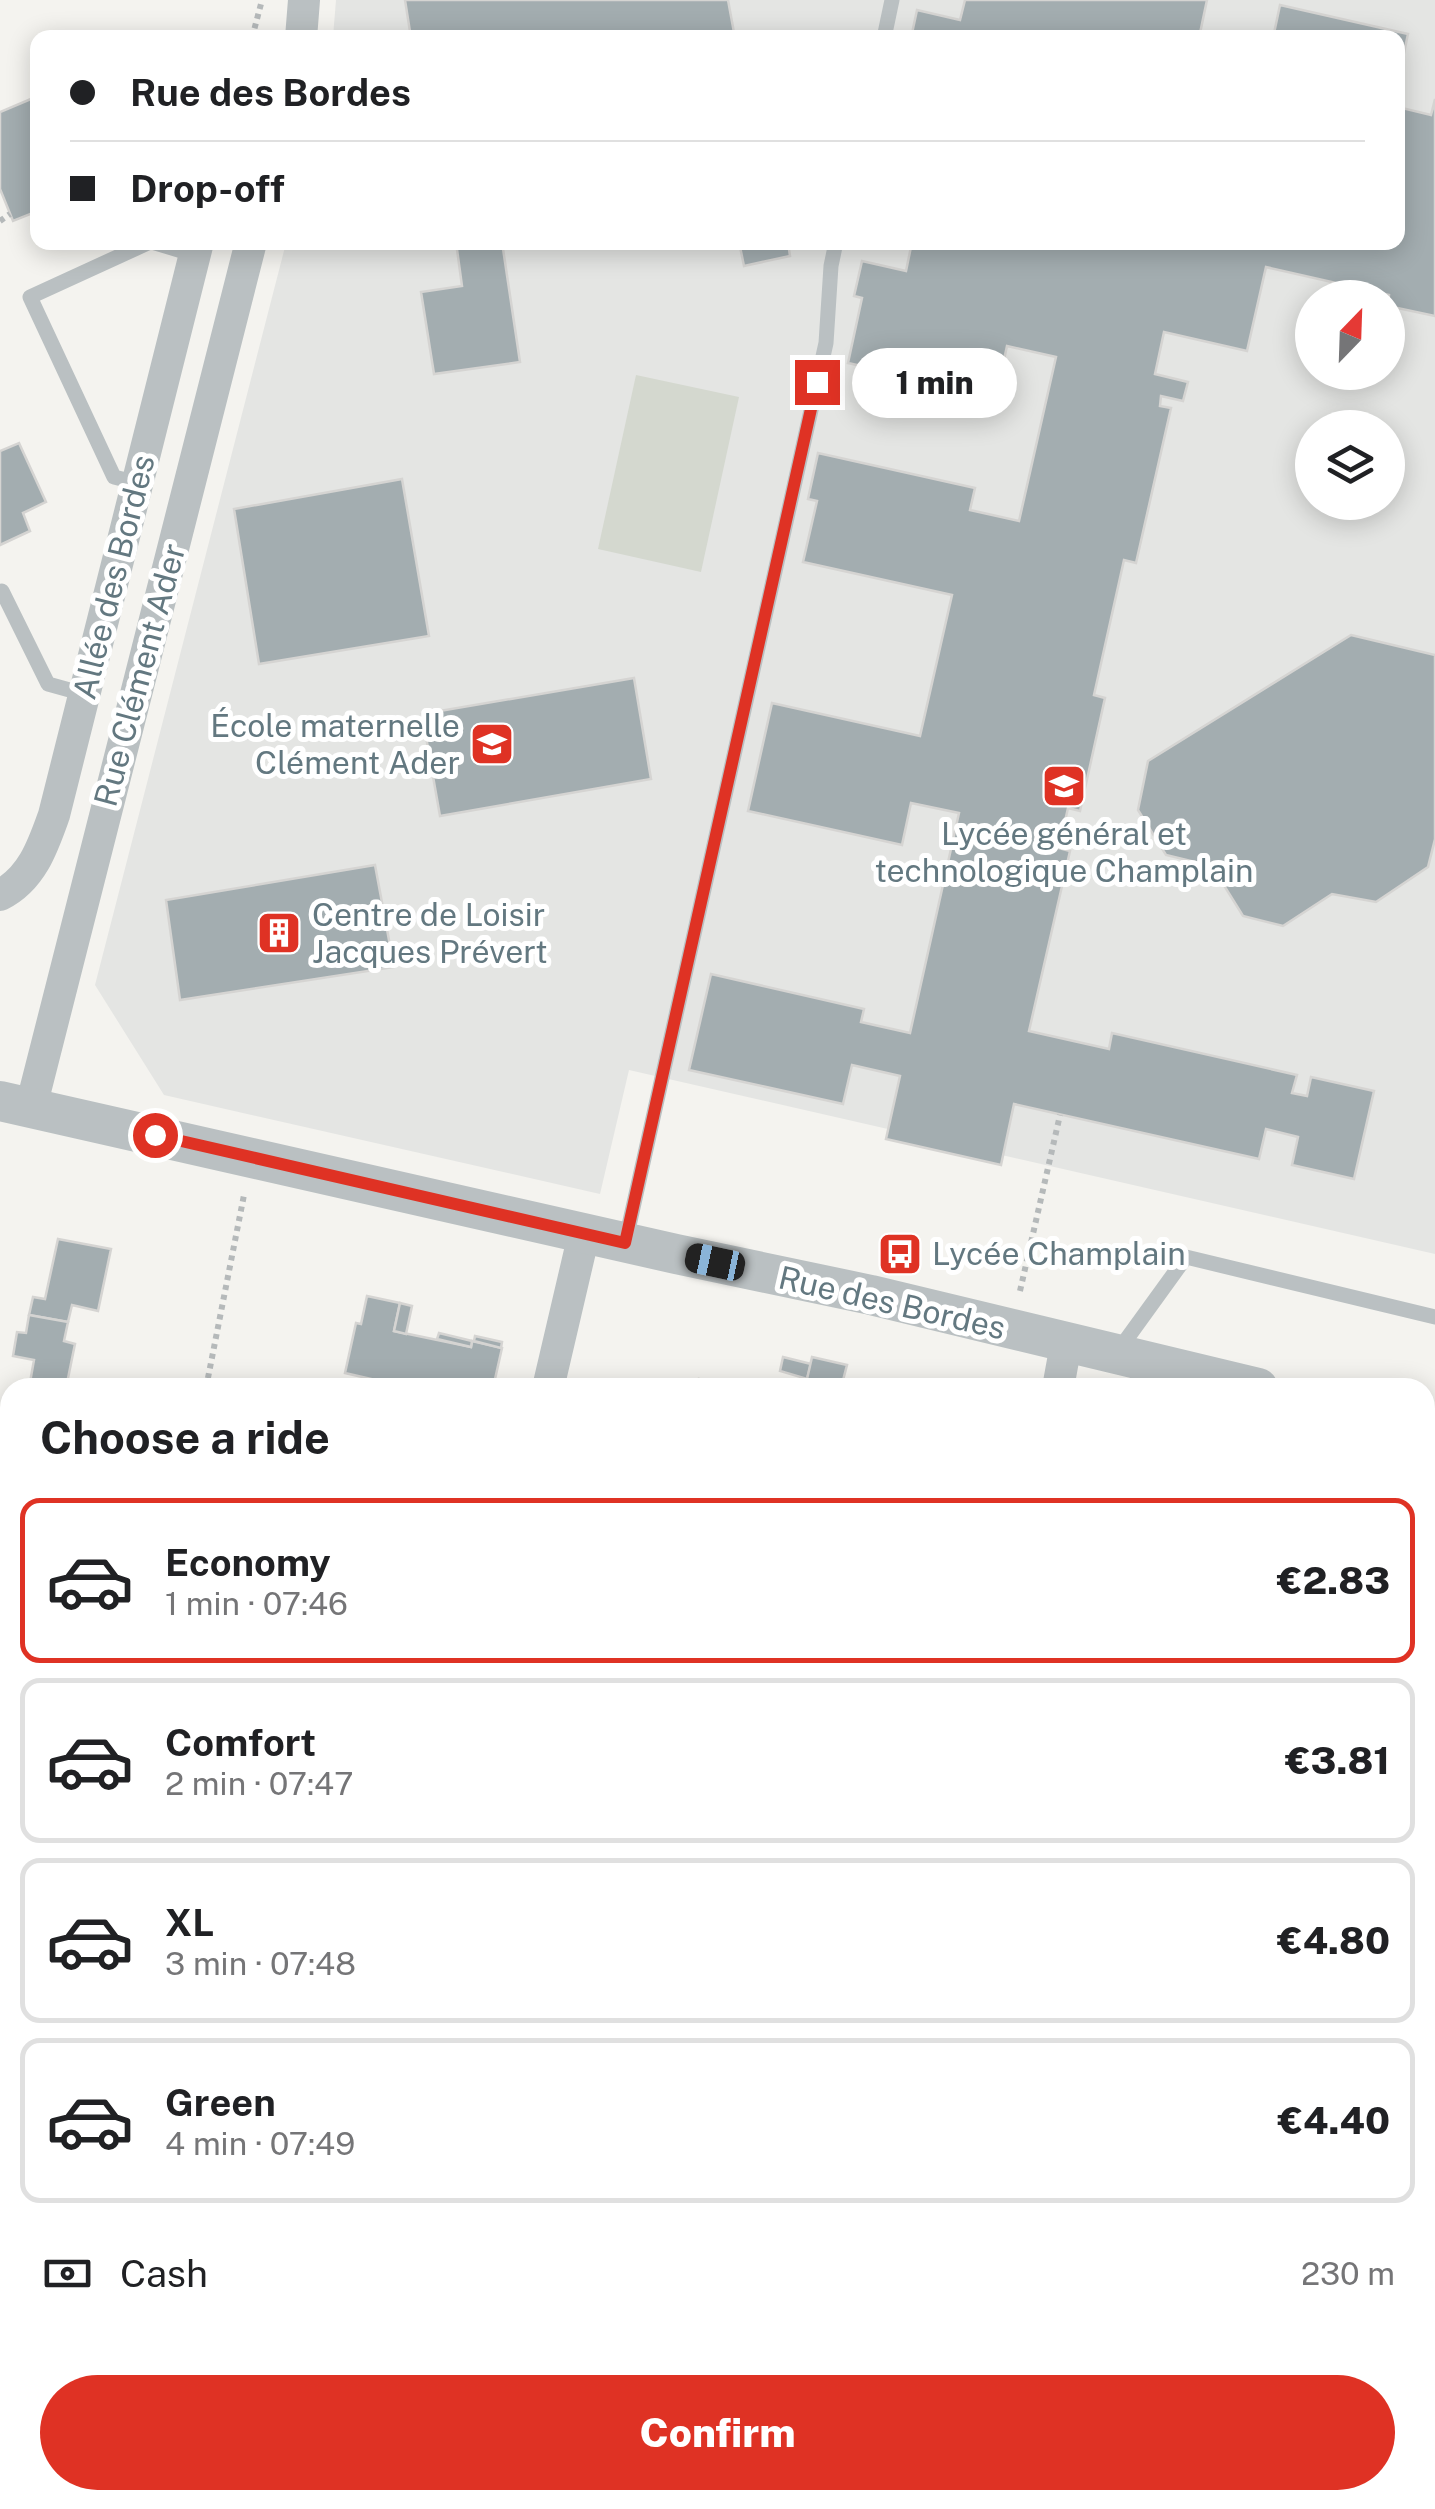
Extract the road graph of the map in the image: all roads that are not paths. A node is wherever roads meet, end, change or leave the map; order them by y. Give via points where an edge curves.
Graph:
1 (304, 0) edge
2 (892, 0) edge
3 (301, 30) edge
4 (886, 30) edge
5 (134, 250) edge
6 (196, 250) edge
7 (249, 250) edge
8 (834, 250) edge
9 (139, 483) junction
10 (2, 591) edge
11 (84, 694) junction
12 (0, 895) edge
13 (16, 1104) edge
14 (584, 1234) junction
15 (625, 1243) junction
16 (1435, 1317) edge
17 (1066, 1344) junction
18 (1115, 1354) junction
19 (550, 1378) edge
20 (1060, 1378) edge
21 (1216, 1378) edge

1 - 3 street
2 - 4 lane
5 - 9 lane via 30,298 114,477
6 - 9 street, Allée des Bordes
7 - 13 street, Rue Clément Ader via 50,1025
8 - 15 lane via 826,343
9 - 11 street, Allée des Bordes
10 - 11 lane via 48,684
11 - 12 street, Allée des Bordes via 40,856
13 - 14 street, Rue des Bordes
14 - 15 street, Rue des Bordes
14 - 19 street
15 - 17 street, Rue des Bordes
16 - 18 lane via 1186,1257
17 - 18 street, Rue des Bordes
17 - 20 street
18 - 21 street, Rue des Bordes

